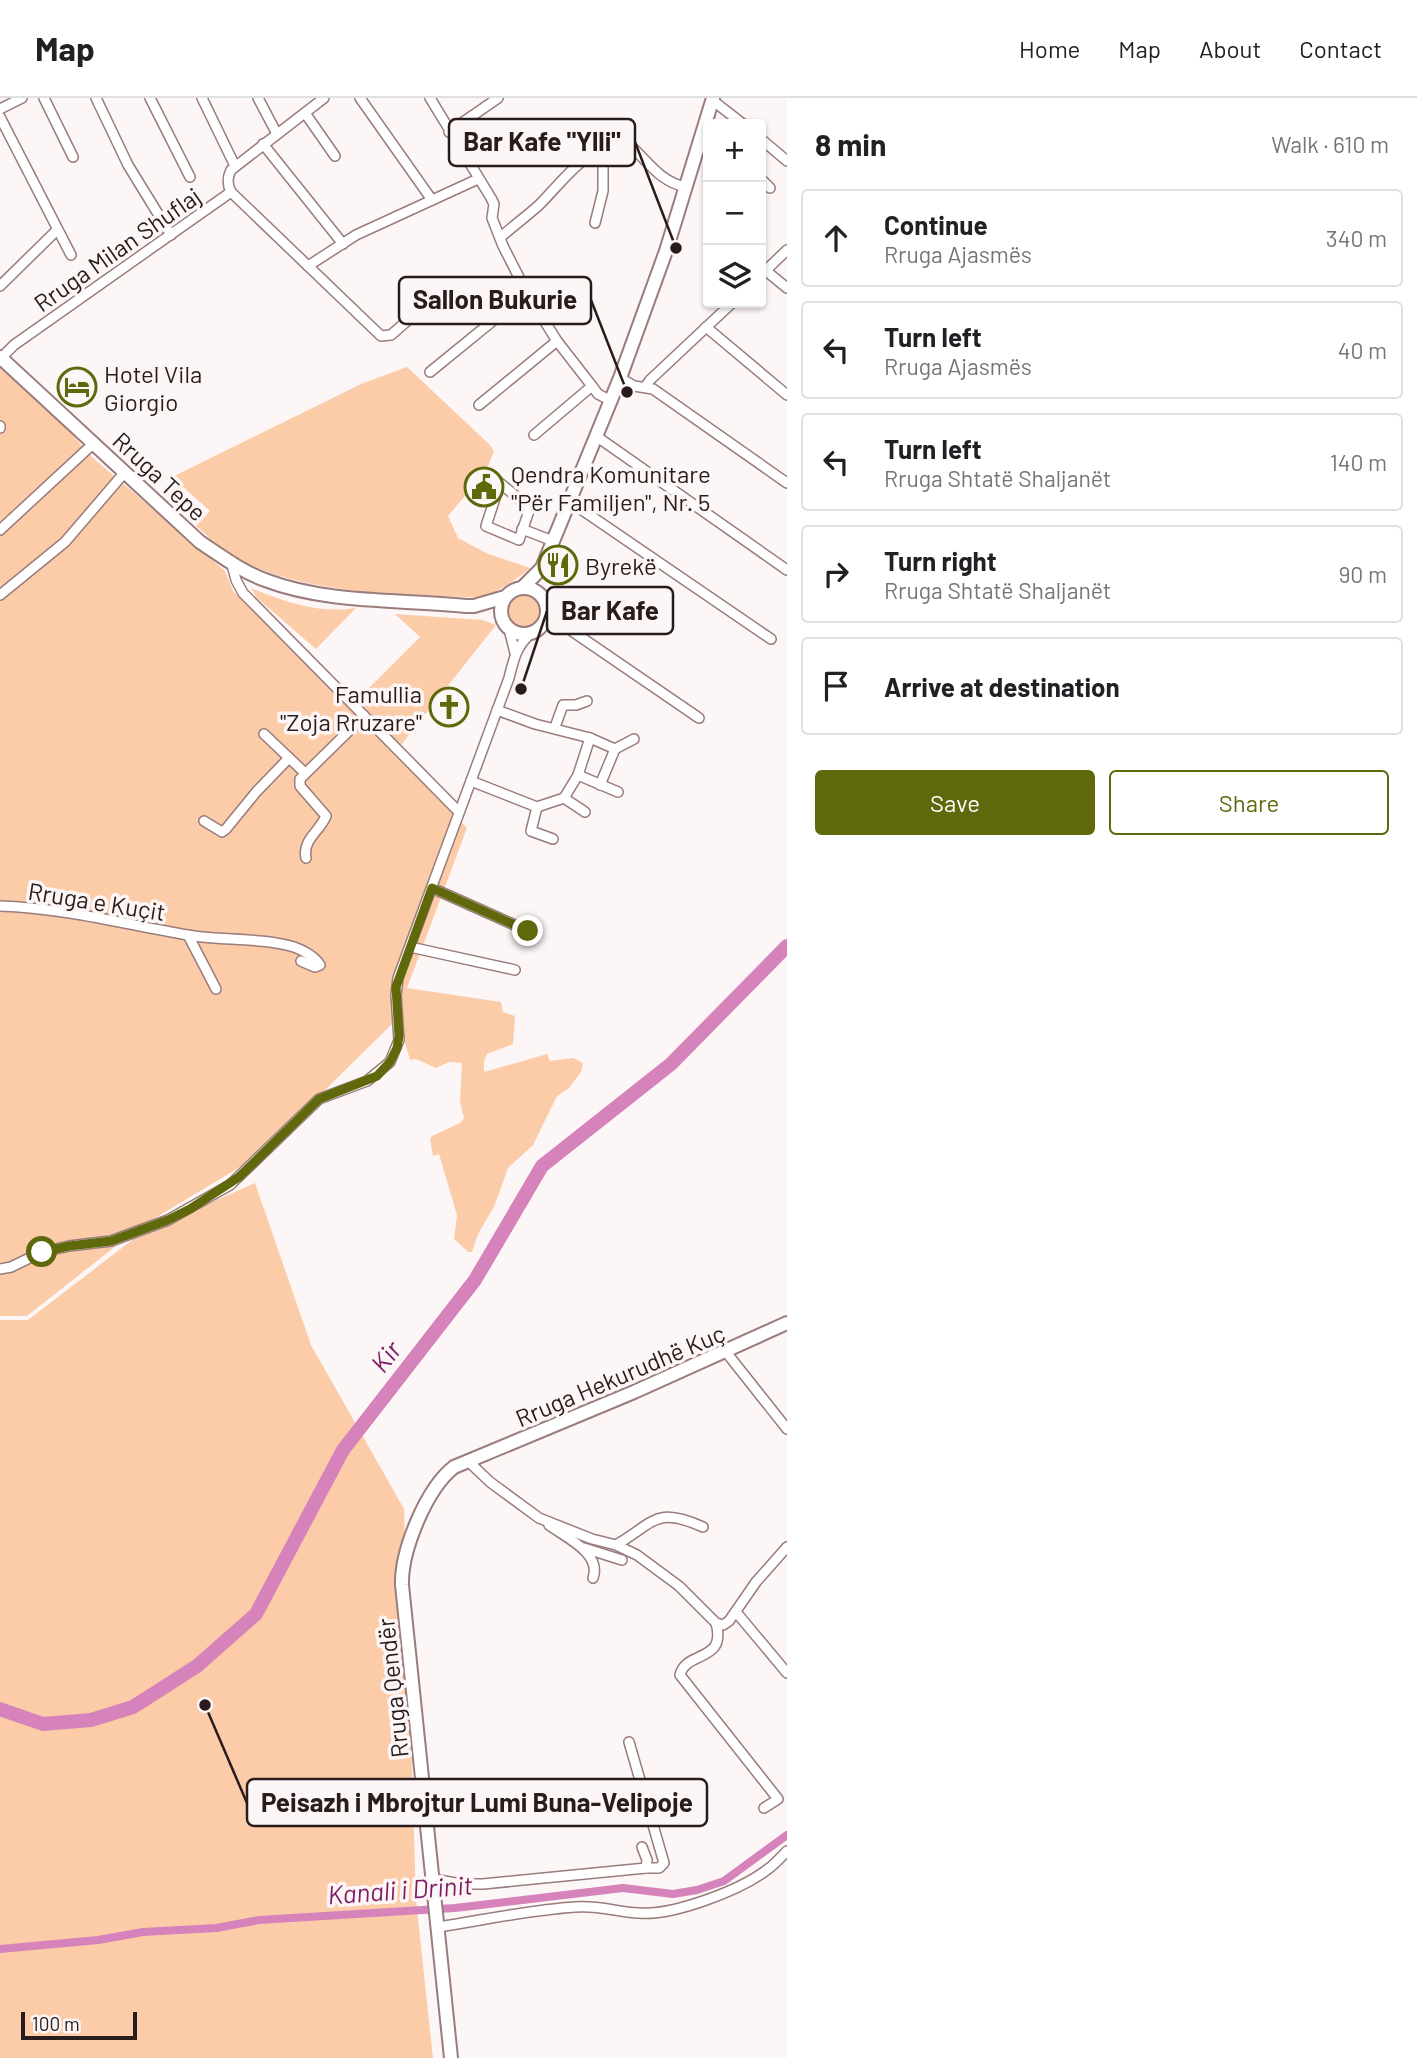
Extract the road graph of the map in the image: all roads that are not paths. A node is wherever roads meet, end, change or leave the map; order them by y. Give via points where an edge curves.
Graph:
1 (22, 98) edge
2 (44, 98) edge
3 (96, 98) edge
4 (150, 98) edge
5 (202, 98) edge
6 (258, 98) edge
7 (360, 98) edge
8 (430, 98) edge
9 (498, 98) edge
10 (713, 99) edge
11 (319, 100) edge
12 (0, 109) edge
13 (305, 113) junction
14 (0, 117) edge
15 (708, 119) edge
16 (737, 119) edge
17 (449, 132) junction
18 (277, 134) junction
19 (703, 138) edge
20 (766, 143) edge
21 (263, 144) junction
22 (603, 149) junction
23 (73, 156) dead end
24 (335, 156) dead end
25 (787, 161) edge
26 (235, 166) junction
27 (190, 177) dead end
28 (478, 178) junction
29 (764, 182) edge
30 (686, 187) junction
31 (770, 188) dead end
32 (231, 192) junction
33 (432, 200) junction
34 (595, 223) dead end
35 (57, 230) junction
36 (171, 235) junction
37 (501, 237) junction
38 (343, 244) junction
39 (787, 250) edge
40 (71, 255) dead end
41 (308, 266) junction
42 (766, 270) edge
43 (766, 275) edge
44 (0, 285) edge
45 (448, 285) dead end
46 (787, 288) edge
47 (527, 293) junction
48 (727, 308) edge
49 (706, 327) junction
50 (557, 341) junction
51 (1, 357) edge
52 (430, 372) dead end
53 (620, 378) junction
54 (592, 386) junction
55 (645, 387) junction
56 (787, 394) edge
57 (611, 401) junction
58 (479, 405) dead end
59 (534, 435) dead end
60 (596, 436) junction
61 (94, 443) junction
62 (125, 472) junction
63 (787, 484) edge
64 (569, 501) junction
65 (522, 529) junction
66 (0, 530) edge
67 (552, 541) junction
68 (232, 565) junction
69 (542, 568) junction
70 (787, 569) edge
71 (523, 587) junction
72 (541, 595) junction
73 (0, 596) edge
74 (505, 597) junction
75 (474, 606) junction
76 (547, 614) junction
77 (506, 626) junction
78 (531, 633) junction
79 (771, 639) dead end
80 (515, 653) junction
81 (587, 701) dead end
82 (498, 710) junction
83 (364, 716) junction
84 (699, 718) dead end
85 (555, 727) junction
86 (264, 734) dead end
87 (590, 738) junction
88 (634, 739) dead end
89 (615, 749) junction
90 (289, 758) junction
91 (304, 773) junction
92 (578, 775) junction
93 (471, 781) junction
94 (600, 785) junction
95 (618, 792) dead end
96 (564, 798) junction
97 (537, 807) junction
98 (459, 812) junction
99 (585, 812) dead end
100 (204, 821) dead end
101 (553, 839) dead end
102 (306, 858) dead end
103 (432, 888) junction
104 (0, 906) edge
105 (528, 931) dead end
106 (188, 935) junction
107 (410, 947) junction
108 (301, 961) dead end
109 (515, 970) dead end
110 (216, 989) dead end
111 (0, 1269) edge
112 (787, 1323) edge
113 (726, 1352) junction
114 (787, 1429) edge
115 (468, 1462) junction
116 (539, 1518) junction
117 (703, 1527) dead end
118 (616, 1545) junction
119 (582, 1548) junction
120 (787, 1548) edge
121 (621, 1560) dead end
122 (593, 1578) dead end
123 (736, 1612) junction
124 (716, 1623) junction
125 (787, 1673) edge
126 (629, 1742) dead end
127 (764, 1808) dead end
128 (642, 1847) dead end
129 (787, 1850) edge
130 (646, 1868) junction
131 (433, 1880) junction
132 (438, 1924) junction
133 (451, 2058) edge

1 - 12 street
2 - 23 street
3 - 36 street via 128,165
4 - 27 street
5 - 26 street
6 - 18 street
7 - 33 street
8 - 17 street
9 - 17 street
10 - 15 main road
10 - 16 street
11 - 13 street
13 - 18 street
13 - 24 street
14 - 35 street
17 - 28 street
18 - 21 street
19 - 30 main road
20 - 25 street
21 - 26 street
21 - 38 street
22 - 30 street via 632,146 664,179
22 - 34 street via 603,191
22 - 37 street via 576,166
26 - 32 street, Rruga Milan Shuflaj via 228,175
28 - 33 street
28 - 37 street via 494,204 491,214
29 - 31 street
30 - 53 main road
32 - 36 street, Rruga Milan Shuflaj
32 - 41 street
33 - 38 street
35 - 40 street
35 - 44 street
36 - 51 street, Rruga Milan Shuflaj
37 - 47 street
38 - 41 street
39 - 42 street
41 - 45 street via 386,337
43 - 46 street
47 - 50 street
47 - 52 street
48 - 49 street
49 - 55 street
49 - 56 street
50 - 54 street
50 - 58 street
51 - 61 main road, Rruga Tepe
53 - 55 street
53 - 57 main road
54 - 57 street
54 - 59 street
55 - 63 street
57 - 60 main road
60 - 64 main road
60 - 70 street
61 - 62 main road, Rruga Tepe
61 - 66 street
62 - 68 main road, Rruga Tepe
62 - 73 street via 65,542
64 - 67 main road
64 - 79 street
65 - 65 street via 519,540 486,526 500,483 530,508
65 - 67 street
67 - 69 main road
68 - 75 main road, Rruga Tepe via 318,595
68 - 83 street, Rruga Tepe via 243,593
69 - 71 main road
69 - 72 main road
71 - 72 main road
71 - 74 main road
72 - 76 main road
74 - 75 main road, Rruga Tepe
74 - 77 main road via 500,614
75 - 77 main road, Rruga Tepe
76 - 78 main road via 544,623
76 - 84 street
77 - 78 main road
77 - 80 street
78 - 80 street
80 - 82 street
81 - 85 street via 563,705
82 - 85 street
82 - 93 street
83 - 91 street
83 - 98 street, Rruga Tepe
85 - 87 street
86 - 90 street
87 - 89 street
87 - 92 street
88 - 89 street
89 - 94 street
90 - 91 street
90 - 100 street via 222,832
91 - 102 street via 300,786 327,816 307,842
92 - 94 street
92 - 96 street
93 - 97 street
93 - 98 street
94 - 95 street
96 - 97 street
96 - 99 street
97 - 101 street via 531,831
98 - 103 street
103 - 105 street
103 - 107 street
104 - 106 street, Rruga e Kuçit via 72,912
106 - 108 street, Rruga e Kuçit via 297,948 320,965
106 - 110 street, Rruga e Kuçit
107 - 109 street
107 - 111 street via 396,987 399,1040 390,1062 377,1076 319,1099 239,1177 190,1209 111,1241 42,1252
112 - 113 main road, Rruga Hekurudhë Kuç
113 - 114 street
113 - 115 main road, Rruga Hekurudhë Kuç
115 - 116 street
115 - 131 main road, Rruga Qendër via 449,1471 431,1495 415,1528 402,1577
116 - 118 street
116 - 119 street
117 - 118 street via 683,1518 657,1517
118 - 124 street via 679,1586
119 - 121 street
119 - 122 street via 593,1565
120 - 123 street
123 - 124 street via 723,1625
123 - 125 street
124 - 127 street via 714,1649 686,1665 680,1675 778,1799
126 - 130 street via 664,1863
128 - 130 street
129 - 132 street via 768,1869 737,1888 654,1913 576,1906
130 - 131 street via 483,1884
131 - 132 main road, Rruga Qendër
132 - 133 main road, Rruga Qendër

